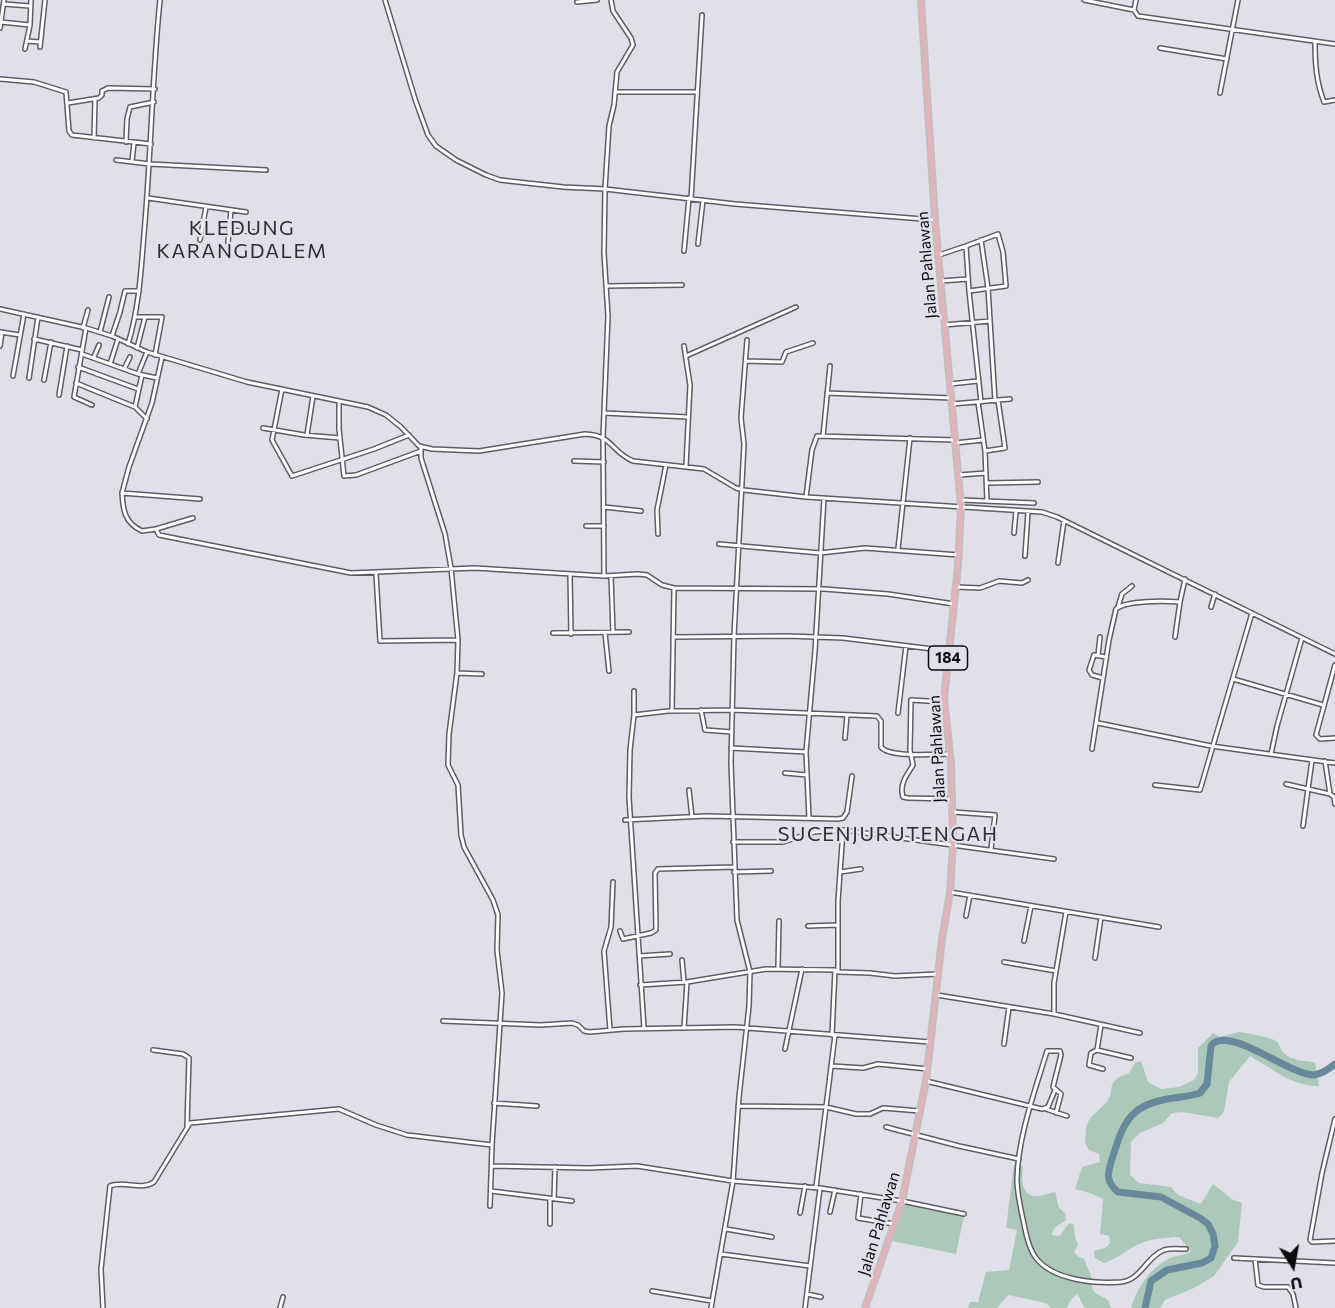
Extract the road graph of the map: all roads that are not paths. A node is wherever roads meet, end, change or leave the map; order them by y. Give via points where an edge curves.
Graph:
1 (31, 0) edge
2 (45, 0) edge
3 (160, 0) edge
4 (385, 0) edge
5 (597, 0) edge
6 (611, 0) edge
7 (921, 0) edge
8 (1084, 0) edge
9 (1136, 0) edge
10 (1238, 0) edge
11 (4, 2) edge
12 (577, 2) dead end
13 (30, 6) junction
14 (1134, 10) junction
15 (702, 15) dead end
16 (1, 22) edge
17 (30, 25) junction
18 (0, 28) edge
19 (1233, 31) junction
20 (27, 40) junction
21 (1315, 41) junction
22 (41, 42) junction
23 (1335, 44) edge
24 (40, 47) dead end
25 (1160, 48) dead end
26 (25, 49) dead end
27 (1227, 59) junction
28 (0, 78) edge
29 (155, 89) junction
30 (614, 92) junction
31 (698, 92) junction
32 (1220, 93) dead end
33 (95, 99) junction
34 (1335, 100) edge
35 (154, 102) junction
36 (68, 103) junction
37 (94, 138) junction
38 (126, 142) junction
39 (134, 143) junction
40 (151, 144) junction
41 (116, 160) dead end
42 (132, 161) junction
43 (150, 164) junction
44 (266, 170) dead end
45 (605, 189) junction
46 (148, 198) junction
47 (690, 199) junction
48 (703, 200) junction
49 (206, 207) junction
50 (231, 210) junction
51 (246, 212) dead end
52 (935, 220) junction
53 (230, 230) junction
54 (256, 232) dead end
55 (200, 240) dead end
56 (981, 240) junction
57 (228, 242) dead end
58 (698, 244) dead end
59 (966, 246) junction
60 (684, 251) dead end
61 (939, 255) junction
62 (968, 279) junction
63 (941, 281) junction
64 (682, 285) dead end
65 (606, 286) junction
66 (988, 288) junction
67 (969, 291) junction
68 (139, 292) junction
69 (109, 297) dead end
70 (796, 307) dead end
71 (0, 309) edge
72 (88, 310) dead end
73 (24, 314) junction
74 (38, 317) junction
75 (136, 317) junction
76 (145, 317) junction
77 (990, 321) junction
78 (972, 323) junction
79 (944, 325) junction
80 (85, 328) junction
81 (1, 332) edge
82 (100, 332) junction
83 (20, 335) junction
84 (112, 336) junction
85 (34, 338) junction
86 (118, 339) junction
87 (747, 340) dead end
88 (51, 342) junction
89 (129, 344) junction
90 (813, 344) dead end
91 (99, 345) dead end
92 (0, 346) edge
93 (67, 346) junction
94 (684, 346) dead end
95 (137, 348) junction
96 (82, 352) junction
97 (147, 352) junction
98 (155, 355) junction
99 (686, 356) junction
100 (130, 357) dead end
101 (162, 357) junction
102 (94, 358) junction
103 (746, 361) junction
104 (110, 364) junction
105 (830, 366) dead end
106 (78, 367) junction
107 (124, 369) junction
108 (140, 375) junction
109 (13, 376) dead end
110 (29, 378) dead end
111 (157, 378) junction
112 (44, 380) dead end
113 (978, 381) junction
114 (76, 383) junction
115 (950, 384) junction
116 (138, 389) junction
117 (282, 389) junction
118 (827, 393) junction
119 (59, 395) dead end
120 (313, 396) junction
121 (951, 398) junction
122 (1010, 399) dead end
123 (339, 400) junction
124 (997, 400) junction
125 (980, 402) junction
126 (92, 405) dead end
127 (952, 405) junction
128 (135, 407) junction
129 (604, 413) junction
130 (688, 417) junction
131 (147, 419) junction
132 (263, 428) dead end
133 (274, 431) junction
134 (306, 435) junction
135 (409, 435) junction
136 (822, 436) junction
137 (603, 437) junction
138 (910, 437) junction
139 (340, 438) junction
140 (983, 440) junction
141 (955, 441) junction
142 (421, 449) junction
143 (985, 451) junction
144 (342, 460) junction
145 (574, 462) dead end
146 (603, 462) junction
147 (666, 464) junction
148 (686, 466) junction
149 (986, 473) junction
150 (959, 475) junction
151 (1038, 482) dead end
152 (988, 483) junction
153 (741, 489) junction
154 (122, 493) junction
155 (806, 497) junction
156 (824, 498) junction
157 (200, 499) dead end
158 (960, 500) junction
159 (987, 501) junction
160 (1034, 503) dead end
161 (903, 504) junction
162 (961, 506) junction
163 (603, 507) junction
164 (641, 511) dead end
165 (1017, 511) junction
166 (1028, 512) junction
167 (193, 518) dead end
168 (1064, 521) junction
169 (586, 526) dead end
170 (604, 526) junction
171 (156, 529) junction
172 (1014, 533) dead end
173 (658, 534) dead end
174 (719, 544) dead end
175 (738, 545) junction
176 (898, 549) junction
177 (820, 553) junction
178 (958, 555) junction
179 (1025, 556) dead end
180 (1058, 563) dead end
181 (451, 568) junction
182 (376, 573) junction
183 (570, 574) junction
184 (604, 576) junction
185 (611, 576) junction
186 (1185, 579) junction
187 (1028, 580) dead end
188 (1132, 586) dead end
189 (956, 587) junction
190 (674, 588) junction
191 (736, 589) junction
192 (818, 589) junction
193 (1215, 594) junction
194 (1180, 602) junction
195 (954, 604) junction
196 (1118, 607) junction
197 (1210, 607) dead end
198 (1252, 613) junction
199 (613, 632) junction
200 (553, 633) dead end
201 (605, 633) junction
202 (629, 633) dead end
203 (571, 634) junction
204 (734, 636) junction
205 (673, 637) junction
206 (816, 637) junction
207 (1100, 637) dead end
208 (1175, 637) dead end
209 (1302, 638) junction
210 (458, 640) junction
211 (906, 646) junction
212 (949, 651) junction
213 (1335, 654) edge
214 (1098, 655) junction
215 (1106, 657) junction
216 (1335, 665) edge
217 (609, 671) dead end
218 (457, 673) junction
219 (482, 674) dead end
220 (1103, 678) junction
221 (1233, 680) junction
222 (634, 691) dead end
223 (1285, 694) junction
224 (944, 702) junction
225 (1323, 705) junction
226 (702, 710) junction
227 (732, 710) junction
228 (672, 711) junction
229 (809, 713) junction
230 (898, 713) dead end
231 (634, 715) junction
232 (847, 715) junction
233 (1098, 723) junction
234 (732, 732) junction
235 (845, 738) dead end
236 (1335, 738) edge
237 (1211, 746) junction
238 (731, 748) junction
239 (1092, 749) dead end
240 (806, 752) junction
241 (951, 754) junction
242 (1271, 754) junction
243 (911, 755) junction
244 (1312, 760) junction
245 (1325, 761) junction
246 (1335, 763) edge
247 (785, 773) dead end
248 (807, 775) junction
249 (852, 776) dead end
250 (1286, 784) dead end
251 (1155, 785) dead end
252 (1308, 789) junction
253 (689, 790) dead end
254 (1330, 794) junction
255 (952, 799) junction
256 (1335, 804) edge
257 (952, 812) junction
258 (692, 817) junction
259 (733, 818) junction
260 (809, 818) junction
261 (627, 820) junction
262 (1303, 826) dead end
263 (843, 830) junction
264 (733, 842) junction
265 (953, 844) junction
266 (991, 849) junction
267 (1054, 859) dead end
268 (734, 867) junction
269 (861, 869) dead end
270 (771, 871) dead end
271 (734, 872) junction
272 (840, 872) junction
273 (614, 882) dead end
274 (950, 892) junction
275 (970, 895) junction
276 (1031, 906) junction
277 (1066, 912) junction
278 (966, 916) dead end
279 (1101, 917) junction
280 (779, 921) dead end
281 (838, 925) junction
282 (808, 926) dead end
283 (1159, 927) dead end
284 (620, 931) dead end
285 (637, 936) junction
286 (1024, 940) dead end
287 (670, 954) dead end
288 (639, 956) junction
289 (1095, 958) dead end
290 (682, 960) dead end
291 (1004, 962) dead end
292 (778, 968) junction
293 (802, 969) junction
294 (837, 971) junction
295 (1056, 971) junction
296 (750, 972) junction
297 (938, 974) junction
298 (685, 982) junction
299 (640, 985) junction
300 (937, 995) junction
301 (1010, 1007) junction
302 (1054, 1014) junction
303 (443, 1021) dead end
304 (499, 1023) junction
305 (1101, 1024) junction
306 (644, 1028) junction
307 (684, 1028) junction
308 (747, 1028) junction
309 (610, 1030) junction
310 (788, 1031) junction
311 (1140, 1033) dead end
312 (834, 1035) junction
313 (932, 1042) junction
314 (1004, 1044) dead end
315 (786, 1049) dead end
316 (153, 1050) dead end
317 (1097, 1050) junction
318 (1131, 1058) dead end
319 (831, 1066) junction
320 (928, 1069) junction
321 (1103, 1069) dead end
322 (926, 1081) junction
323 (1055, 1090) junction
324 (494, 1103) junction
325 (537, 1106) dead end
326 (738, 1106) junction
327 (826, 1107) junction
328 (1031, 1107) junction
329 (1046, 1109) junction
330 (920, 1111) junction
331 (1056, 1113) junction
332 (1067, 1116) dead end
333 (1335, 1119) edge
334 (187, 1126) junction
335 (886, 1127) dead end
336 (915, 1134) junction
337 (492, 1145) junction
338 (1019, 1159) junction
339 (492, 1166) junction
340 (555, 1167) junction
341 (733, 1181) junction
342 (805, 1186) junction
343 (818, 1188) junction
344 (835, 1190) junction
345 (491, 1191) junction
346 (861, 1194) junction
347 (552, 1199) junction
348 (572, 1201) dead end
349 (902, 1201) junction
350 (490, 1206) dead end
351 (800, 1212) dead end
352 (830, 1212) dead end
353 (964, 1214) dead end
354 (550, 1224) dead end
355 (894, 1224) junction
356 (726, 1229) junction
357 (772, 1237) dead end
358 (1335, 1242) edge
359 (1186, 1249) dead end
360 (721, 1254) junction
361 (1234, 1258) dead end
362 (1255, 1259) junction
363 (1335, 1263) edge
364 (810, 1266) junction
365 (652, 1291) dead end
366 (807, 1293) junction
367 (283, 1297) dead end
368 (821, 1297) dead end
369 (712, 1301) junction
370 (103, 1308) edge
371 (280, 1308) edge
372 (711, 1308) edge
373 (805, 1308) edge
374 (865, 1308) edge
375 (1296, 1308) edge

1 - 13 street
2 - 22 street
3 - 29 street
4 - 45 street via 420,115 436,146 472,169 500,180
5 - 12 street
6 - 30 street via 613,11 633,45 616,72
7 - 52 main road, Jalan Pahlawan / 184
8 - 14 street
9 - 14 street
10 - 19 street
11 - 13 street
11 - 16 street
13 - 17 street
14 - 19 street via 1138,16
15 - 31 street
16 - 17 street
16 - 18 street
17 - 20 street
19 - 21 street
19 - 27 street
20 - 22 street
20 - 26 street
21 - 23 street
21 - 34 street via 1316,73 1324,102
22 - 24 street
25 - 27 street
27 - 32 street
28 - 36 street via 65,91
29 - 33 street via 108,88
29 - 35 street
30 - 31 street
30 - 45 street
31 - 47 street
33 - 36 street
33 - 37 street
35 - 38 street via 130,106
35 - 40 street
36 - 37 street via 70,133
37 - 38 street
38 - 39 street
39 - 40 street
39 - 42 street
40 - 43 street
41 - 42 street
42 - 43 street
43 - 44 street
43 - 46 street
45 - 47 street
45 - 65 street
46 - 49 street
46 - 68 street
47 - 48 street
47 - 60 street
48 - 52 street
48 - 58 street
49 - 50 street
49 - 55 street
50 - 51 street
50 - 53 street
52 - 61 main road, Jalan Pahlawan / 184
53 - 54 street
53 - 57 street
56 - 59 street
56 - 66 street
56 - 66 street via 998,234 1003,252 1006,286
59 - 61 street
59 - 62 street
61 - 63 main road, Jalan Pahlawan / 184
62 - 63 street
62 - 67 street
63 - 79 main road, Jalan Pahlawan / 184
64 - 65 street
65 - 129 street
66 - 67 street
66 - 77 street
67 - 78 street
68 - 75 street
68 - 84 street via 125,291
69 - 82 street
70 - 99 street
71 - 73 street
72 - 80 street
73 - 74 street
73 - 83 street
74 - 80 street
74 - 85 street
75 - 76 street
75 - 89 street
76 - 95 street
76 - 98 street via 162,317
77 - 78 street
77 - 124 street
78 - 79 street
78 - 113 street
79 - 115 main road, Jalan Pahlawan / 184
80 - 82 street
80 - 96 street
81 - 83 street
81 - 92 street
82 - 84 street
83 - 109 street
84 - 86 street
85 - 88 street
85 - 110 street
86 - 89 street
86 - 104 street
87 - 103 street
88 - 93 street
88 - 112 street
89 - 95 street
90 - 103 street via 786,352 782,362
91 - 102 street
93 - 96 street
93 - 119 street
94 - 99 street
95 - 97 street
96 - 102 street
96 - 106 street
97 - 98 street
97 - 108 street
98 - 101 street
99 - 130 street via 690,385
100 - 107 street
101 - 111 street
101 - 117 street
102 - 104 street
103 - 153 street
104 - 107 street
105 - 118 street
106 - 114 street
106 - 116 street
107 - 108 street
108 - 111 street
108 - 116 street
111 - 131 street
113 - 115 street
113 - 125 street
114 - 126 street via 74,397
114 - 128 street
115 - 121 main road, Jalan Pahlawan / 184
116 - 128 street
117 - 120 street
117 - 133 street
118 - 121 street
118 - 136 street
120 - 123 street
120 - 134 street
121 - 127 main road, Jalan Pahlawan / 184
122 - 124 street
123 - 135 street via 376,410
123 - 139 street
124 - 125 street
124 - 143 street via 1005,448
125 - 127 street
125 - 140 street
127 - 141 main road, Jalan Pahlawan / 184
128 - 131 street
129 - 130 street
129 - 137 street
130 - 148 street
131 - 154 street
132 - 133 street
133 - 134 street
133 - 144 street via 272,442 292,476
134 - 139 street
135 - 142 street
135 - 144 street
136 - 138 street
136 - 155 street via 814,440
137 - 142 street via 585,434 480,451
137 - 146 street
137 - 147 street via 633,461
138 - 141 street
138 - 161 street
139 - 144 street
140 - 141 street
140 - 143 street
141 - 150 main road, Jalan Pahlawan / 184
142 - 144 street via 348,477 344,475
142 - 181 street via 446,534
143 - 149 street
145 - 146 street
146 - 163 street
147 - 148 street
147 - 173 street via 657,510
148 - 153 street via 712,472
149 - 150 street
149 - 152 street
150 - 158 main road, Jalan Pahlawan / 184
151 - 152 street
152 - 159 street
153 - 155 street
153 - 175 street
154 - 157 street
154 - 171 street via 127,520 142,531
155 - 156 street
156 - 161 street
156 - 177 street
158 - 159 street
158 - 162 main road, Jalan Pahlawan / 184
159 - 160 street
161 - 162 street
161 - 176 street
162 - 165 street
162 - 178 main road, Jalan Pahlawan / 184
163 - 164 street
163 - 170 street
165 - 166 street
165 - 172 street
166 - 168 street via 1042,512
166 - 179 street
167 - 171 street
168 - 180 street
168 - 186 street
169 - 170 street
170 - 184 street
171 - 182 street via 159,535 188,542 351,573
174 - 175 street
175 - 177 street
175 - 191 street
176 - 177 street via 855,548
176 - 178 street
177 - 192 street
178 - 189 main road, Jalan Pahlawan / 184
181 - 182 street
181 - 183 street
181 - 210 street
182 - 210 street via 380,641
183 - 184 street
183 - 203 street
184 - 185 street
185 - 190 street via 643,574
185 - 199 street
186 - 193 street
186 - 194 street
187 - 189 street via 999,581 980,588
188 - 196 street via 1122,594
189 - 195 main road, Jalan Pahlawan / 184
190 - 191 street
190 - 205 street
191 - 192 street
191 - 204 street
192 - 195 street
192 - 206 street
193 - 197 street
193 - 198 street
194 - 196 street
194 - 208 street
195 - 212 main road, Jalan Pahlawan / 184
196 - 215 street
198 - 209 street
198 - 221 street
199 - 201 street
199 - 202 street
200 - 203 street
201 - 203 street
201 - 217 street
204 - 205 street
204 - 206 street
204 - 227 street
205 - 228 street
206 - 211 street
206 - 229 street
207 - 214 street
209 - 213 street
209 - 223 street
210 - 218 street
211 - 212 street
211 - 230 street
212 - 224 main road, Jalan Pahlawan / 184
214 - 215 street
214 - 220 street via 1092,657 1089,672
215 - 220 street
216 - 225 street
218 - 219 street
218 - 304 street via 448,765 459,790 464,847 497,912 502,993
220 - 233 street
221 - 223 street
221 - 237 street
222 - 231 street
223 - 225 street
223 - 242 street
224 - 241 main road, Jalan Pahlawan / 184
224 - 243 street via 911,700
225 - 236 street via 1316,735 1320,739
226 - 227 street
226 - 228 street
226 - 234 street via 705,730
227 - 229 street
227 - 234 street
228 - 231 street
229 - 232 street
229 - 240 street
231 - 261 street
232 - 235 street
232 - 243 street via 878,717 881,749
233 - 237 street
233 - 239 street
234 - 238 street
237 - 242 street
237 - 251 street via 1200,791
238 - 240 street
238 - 259 street
240 - 248 street
241 - 243 street
241 - 255 main road, Jalan Pahlawan / 184
242 - 244 street
243 - 255 street via 913,765 905,775 902,795
244 - 245 street
244 - 252 street
245 - 246 street
245 - 254 street
247 - 248 street
248 - 260 street
249 - 260 street via 846,816
250 - 252 street
252 - 254 street
252 - 262 street
253 - 258 street
254 - 256 street
255 - 257 main road, Jalan Pahlawan / 184
257 - 265 main road, Jalan Pahlawan / 184
257 - 266 street via 995,815
258 - 259 street
258 - 261 street
259 - 260 street
259 - 264 street
261 - 285 street
263 - 264 street via 814,832 783,842
263 - 265 street
263 - 272 street
264 - 268 street
265 - 266 street
265 - 274 main road, Jalan Pahlawan / 184
266 - 267 street
268 - 271 street
268 - 285 street via 658,869 657,928
269 - 272 street
270 - 271 street
271 - 296 street via 737,920
272 - 281 street
273 - 309 street via 611,927 604,951
274 - 275 street
274 - 297 main road, Jalan Pahlawan / 184
275 - 276 street
275 - 278 street
276 - 277 street
276 - 286 street
277 - 279 street
277 - 295 street
279 - 283 street
279 - 289 street
280 - 292 street
281 - 282 street
281 - 294 street
284 - 285 street via 623,939
285 - 288 street
287 - 288 street
288 - 299 street
290 - 298 street
291 - 295 street
292 - 293 street
292 - 296 street
293 - 294 street
293 - 310 street
294 - 297 street via 895,976
294 - 312 street
295 - 302 street
296 - 298 street
296 - 308 street
297 - 300 main road, Jalan Pahlawan / 184
298 - 299 street
298 - 307 street
299 - 306 street
300 - 301 street
300 - 313 main road, Jalan Pahlawan / 184
301 - 302 street
301 - 314 street
302 - 305 street
303 - 304 street
304 - 309 street via 572,1023 587,1032
304 - 324 street
305 - 311 street
305 - 317 street
306 - 307 street
306 - 309 street
307 - 308 street
308 - 310 street
308 - 326 street
310 - 312 street
310 - 315 street
312 - 313 street
312 - 319 street
313 - 320 main road, Jalan Pahlawan / 184
316 - 334 street via 189,1058
317 - 318 street
317 - 321 street via 1091,1053 1089,1065
319 - 320 street via 863,1068 878,1064
319 - 327 street
320 - 322 main road, Jalan Pahlawan / 184
322 - 328 street
322 - 330 main road, Jalan Pahlawan / 184
323 - 328 street via 1061,1054 1047,1051
323 - 329 street
323 - 331 street via 1061,1094
324 - 325 street
324 - 337 street
326 - 327 street
326 - 341 street
327 - 330 street via 856,1114 870,1114 883,1108
327 - 343 street
328 - 329 street
328 - 338 street
329 - 331 street
330 - 336 main road, Jalan Pahlawan / 184
331 - 332 street
333 - 358 street via 1310,1239
334 - 337 street via 201,1121 339,1109 407,1135
334 - 370 street via 154,1182 147,1186 118,1183 109,1188 101,1269
335 - 336 street
336 - 338 street
336 - 349 main road, Jalan Pahlawan / 184
337 - 339 street
338 - 359 street via 1021,1212 1034,1256 1044,1267 1091,1282 1124,1282 1135,1277 1159,1253
339 - 340 street
339 - 345 street
340 - 341 street via 637,1166
340 - 347 street
341 - 342 street
341 - 356 street
342 - 343 street
342 - 351 street
343 - 344 street
343 - 364 street
344 - 346 street
344 - 352 street
345 - 347 street
345 - 350 street
346 - 349 street
346 - 355 street via 858,1218
347 - 348 street
347 - 354 street
349 - 353 street
349 - 355 main road, Jalan Pahlawan / 184
355 - 374 main road, Jalan Pahlawan / 184
356 - 357 street
356 - 360 street
360 - 364 street
360 - 369 street
361 - 362 street
362 - 363 street
362 - 375 street via 1258,1285 1288,1287
364 - 366 street
365 - 369 street
366 - 368 street
366 - 373 street
367 - 371 street
369 - 372 street

